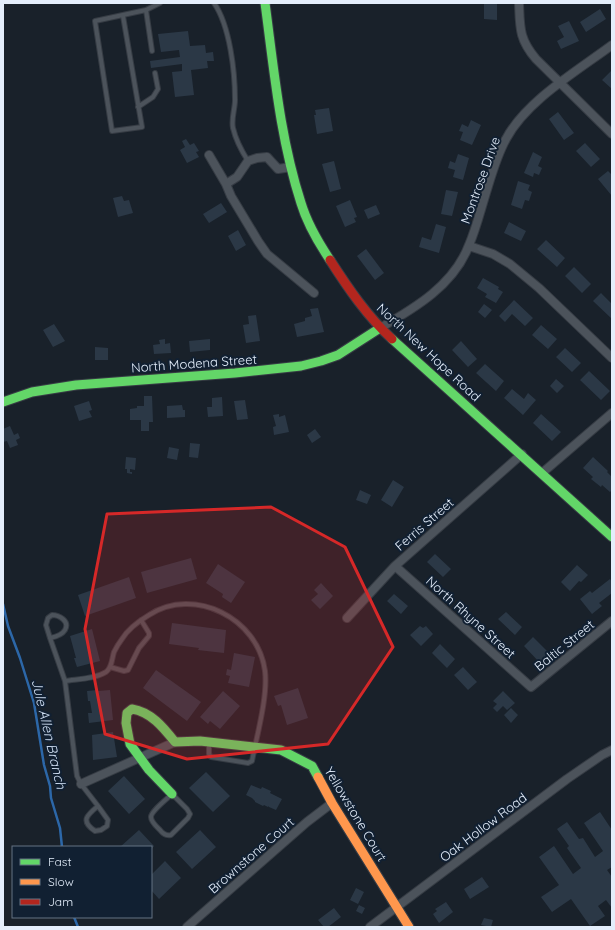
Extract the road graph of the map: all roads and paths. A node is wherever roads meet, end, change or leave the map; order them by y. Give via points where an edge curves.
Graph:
1 (160, 3) edge
2 (214, 3) edge
3 (265, 3) edge
4 (519, 3) edge
5 (146, 10) junction
6 (123, 16) junction
7 (612, 45) edge
8 (152, 51) dead end
9 (155, 73) dead end
10 (560, 83) junction
11 (138, 107) junction
12 (612, 134) edge
13 (209, 156) dead end
14 (248, 161) junction
15 (291, 167) junction
16 (226, 184) junction
17 (469, 246) junction
18 (314, 293) dead end
19 (380, 328) junction
20 (612, 358) edge
21 (3, 402) edge
22 (612, 413) edge
23 (522, 454) junction
24 (542, 472) junction
25 (612, 537) edge
26 (395, 566) junction
27 (347, 618) dead end
28 (141, 620) junction
29 (612, 621) edge
30 (50, 638) junction
31 (110, 667) junction
32 (65, 681) junction
33 (530, 687) joint
34 (175, 742) junction
35 (209, 742) junction
36 (255, 747) junction
37 (612, 750) edge
38 (140, 758) junction
39 (80, 784) junction
40 (172, 794) junction
41 (332, 803) junction
42 (98, 806) junction
43 (396, 907) junction
44 (187, 927) edge
45 (370, 927) edge
46 (410, 927) edge

1 - 5 lane
2 - 14 lane via 220,12 234,71 233,126 239,148
3 - 15 street, North New Hope Road via 281,119
4 - 10 street via 522,38 527,48
5 - 6 lane
5 - 8 lane
6 - 11 lane
6 - 11 lane via 95,22 112,131 142,128
7 - 10 street, Montrose Drive
9 - 11 lane via 158,90 153,97
10 - 12 street
10 - 17 street, Montrose Drive via 530,108 506,139 498,156
13 - 16 street
14 - 15 street via 267,157 278,169
14 - 16 street via 237,177
15 - 19 street, North New Hope Road via 301,204 322,248 347,287
16 - 18 street via 230,196 267,254
17 - 19 street, Montrose Drive via 447,281 405,314
17 - 20 street via 510,264 539,288
19 - 21 street, North Modena Street via 332,358 288,369 54,387
19 - 23 street, North New Hope Road
22 - 24 street
23 - 24 street, North New Hope Road
23 - 26 street, Ferris Street
24 - 25 street, North New Hope Road
26 - 27 street, Ferris Street
26 - 33 street, North Rhyne Street
28 - 31 lane via 122,638 114,652
28 - 31 lane via 149,636 139,648 132,666 124,671
28 - 36 lane via 168,606 187,604 206,606 222,612 248,631 262,656 265,671 263,705
29 - 33 street, Baltic Street
30 - 30 lane via 46,625 48,618 58,615 66,624 65,630
30 - 32 lane
31 - 32 lane via 96,676
32 - 39 lane
34 - 35 street, Yellowstone Court
34 - 38 street, Yellowstone Court
34 - 38 street via 152,718 141,710 132,709 127,713 128,736 130,744
35 - 36 street, Yellowstone Court
35 - 36 lane via 211,757 241,763 252,761
36 - 41 street, Yellowstone Court via 281,750 312,766
37 - 43 street, Oak Hollow Road via 567,779
38 - 39 street, Yellowstone Court
38 - 40 street
39 - 42 lane
40 - 40 lane via 152,812 151,817 163,834 168,835 171,835 190,814
41 - 43 street, Yellowstone Court
41 - 44 street, Brownstone Court via 306,822
42 - 42 lane via 89,813 86,822 95,831 107,826 108,820
43 - 45 street, Oak Hollow Road
43 - 46 street, Yellowstone Court

